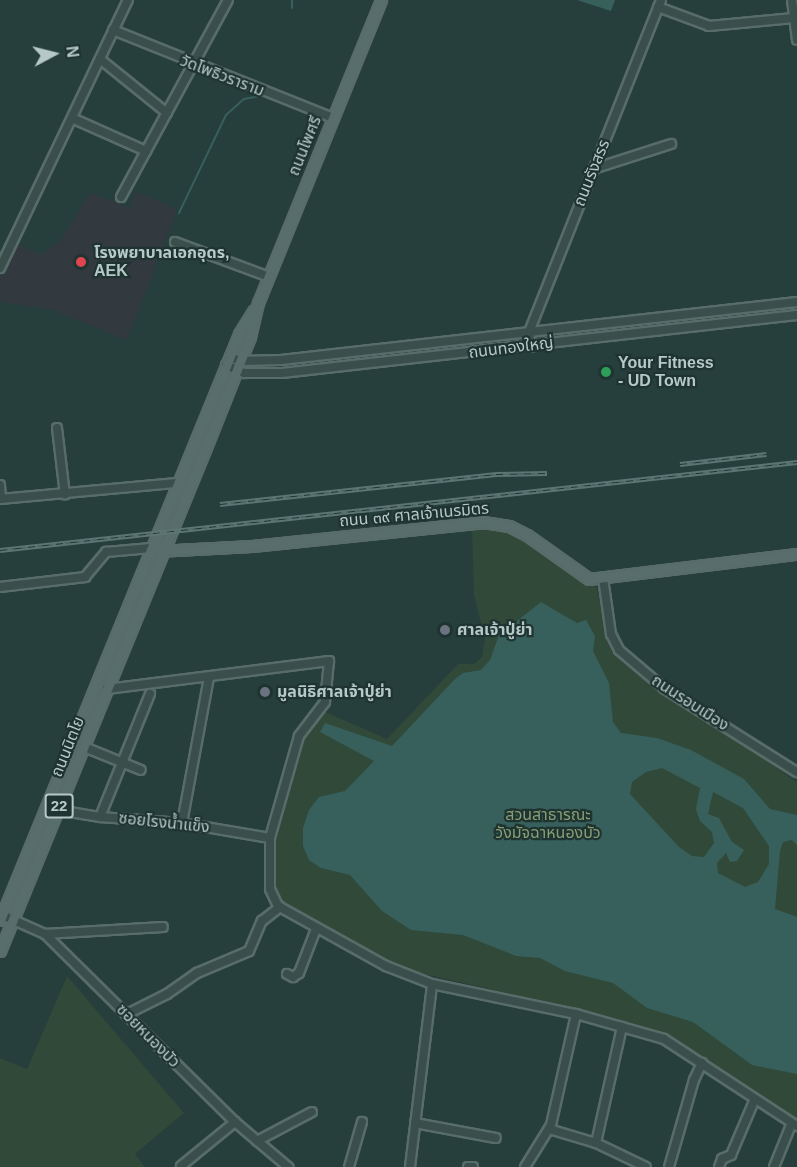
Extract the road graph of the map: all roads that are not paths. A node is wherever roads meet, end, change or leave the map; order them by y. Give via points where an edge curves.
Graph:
1 (128, 0) edge
2 (228, 0) edge
3 (381, 0) edge
4 (792, 0) edge
5 (659, 3) edge
6 (794, 18) junction
7 (113, 30) junction
8 (796, 30) edge
9 (797, 40) edge
10 (100, 59) junction
11 (193, 65) junction
12 (167, 113) junction
13 (333, 118) junction
14 (74, 119) junction
15 (671, 144) dead end
16 (147, 150) junction
17 (593, 170) junction
18 (121, 196) dead end
19 (175, 242) dead end
20 (0, 268) edge
21 (269, 277) junction
22 (797, 302) edge
23 (258, 303) junction
24 (797, 315) edge
25 (529, 332) junction
26 (239, 334) junction
27 (531, 347) junction
28 (281, 360) junction
29 (228, 361) junction
30 (240, 361) junction
31 (236, 371) junction
32 (282, 373) junction
33 (215, 393) junction
34 (57, 428) dead end
35 (177, 483) junction
36 (0, 485) edge
37 (65, 495) junction
38 (1, 499) edge
39 (156, 551) junction
40 (797, 554) edge
41 (603, 578) junction
42 (0, 587) edge
43 (209, 678) junction
44 (106, 692) junction
45 (150, 694) dead end
46 (84, 747) junction
47 (122, 762) junction
48 (141, 770) dead end
49 (797, 772) edge
50 (58, 810) junction
51 (100, 818) junction
52 (182, 822) junction
53 (270, 838) junction
54 (280, 907) junction
55 (1, 918) edge
56 (13, 919) junction
57 (163, 927) dead end
58 (316, 929) junction
59 (45, 934) junction
60 (1, 945) edge
61 (287, 974) dead end
62 (432, 984) junction
63 (127, 1014) junction
64 (576, 1014) junction
65 (622, 1027) junction
66 (702, 1063) junction
67 (754, 1101) junction
68 (312, 1112) dead end
69 (234, 1122) junction
70 (362, 1122) dead end
71 (415, 1123) junction
72 (794, 1126) edge
73 (549, 1129) junction
74 (496, 1138) dead end
75 (257, 1141) junction
76 (596, 1143) junction
77 (181, 1166) edge
78 (288, 1167) edge
79 (349, 1167) edge
80 (410, 1167) edge
81 (468, 1167) edge
82 (473, 1167) edge
83 (525, 1167) edge
84 (646, 1167) edge
85 (669, 1167) edge
86 (719, 1167) edge
87 (774, 1167) edge

1 - 7 street
2 - 11 street
3 - 13 main road, ถนนโพศรี
4 - 6 street
5 - 6 street via 710,26
5 - 17 street, ถนนรังสรร
6 - 8 street
7 - 10 street
7 - 11 street, วัดโพธิวราราม
8 - 9 street
10 - 12 street
10 - 14 street
11 - 12 street
11 - 13 street, วัดโพธิวราราม
12 - 16 street
13 - 21 main road, ถนนโพศรี
14 - 16 street
14 - 20 street
15 - 17 street
16 - 18 street
17 - 25 street, ถนนรังสรร
19 - 21 street
21 - 23 main road, ถนนโพศรี
22 - 25 street, ถนนทองใหญ่
23 - 26 main road, ถนนโพศรี
23 - 30 main road, ถนนโพศรี
24 - 27 street, ถนนทองใหญ่
25 - 27 street, ถนนรังสรร
25 - 28 street, ถนนทองใหญ่
26 - 29 main road, ถนนโพศรี
26 - 33 main road
27 - 32 street, ถนนทองใหญ่
28 - 30 street, ถนนทองใหญ่
28 - 32 street
29 - 30 street, ถนนทองใหญ่
29 - 31 street, ถนนทองใหญ่
29 - 33 main road, ถนนโพศรี
30 - 31 main road, ถนนโพศรี
31 - 32 street, ถนนทองใหญ่
31 - 39 main road, ถนนโพศรี
33 - 35 main road, ถนนโพศรี
34 - 37 street
35 - 37 street
35 - 39 main road, ถนนโพศรี
36 - 38 street
37 - 38 street
39 - 41 main road, ถนน ๓๙ ศาลเจ้าเนรมิตร via 492,522 527,535 582,576
39 - 42 street via 106,552 85,578
39 - 44 main road, ถนนนิตโย
39 - 55 main road, ถนนนิตโย / 22
40 - 41 main road, ถนน ๓๙ ศาลเจ้าเนรมิตร
41 - 49 street, ถนนรอบเมือง via 611,634 619,650 665,689
43 - 44 street
43 - 52 street
43 - 53 street via 329,662 325,702 299,736
44 - 46 main road, ถนนนิตโย / 22
45 - 47 street
46 - 47 street
46 - 50 main road, ถนนนิตโย / 22
47 - 48 street
47 - 51 street
50 - 51 street, ซอยโรงน้ำแข็ง
50 - 56 main road, ถนนนิตโย / 22
51 - 52 street, ซอยโรงน้ำแข็ง
52 - 53 street, ซอยโรงน้ำแข็ง
53 - 54 street via 270,889
54 - 58 street
54 - 63 street via 262,921 249,951 196,973 167,994
55 - 56 street, ซอยหนองบัว
56 - 59 street, ซอยหนองบัว
56 - 60 main road, ถนนนิตโย / 22
57 - 59 street
58 - 61 street via 299,973 293,977
58 - 62 street via 387,966
59 - 63 street, ซอยหนองบัว
62 - 64 street
62 - 71 street
63 - 69 street, ซอยหนองบัว
64 - 65 street
64 - 73 street
65 - 66 street via 664,1039
65 - 76 street
66 - 67 street
66 - 85 street
67 - 72 street
67 - 86 street via 732,1155 722,1159
68 - 75 street
69 - 75 street, ซอยหนองบัว
69 - 77 street
70 - 79 street
71 - 74 street
71 - 80 street
72 - 87 street
73 - 76 street
73 - 83 street
75 - 78 street, ซอยหนองบัว
76 - 84 street
81 - 82 street

